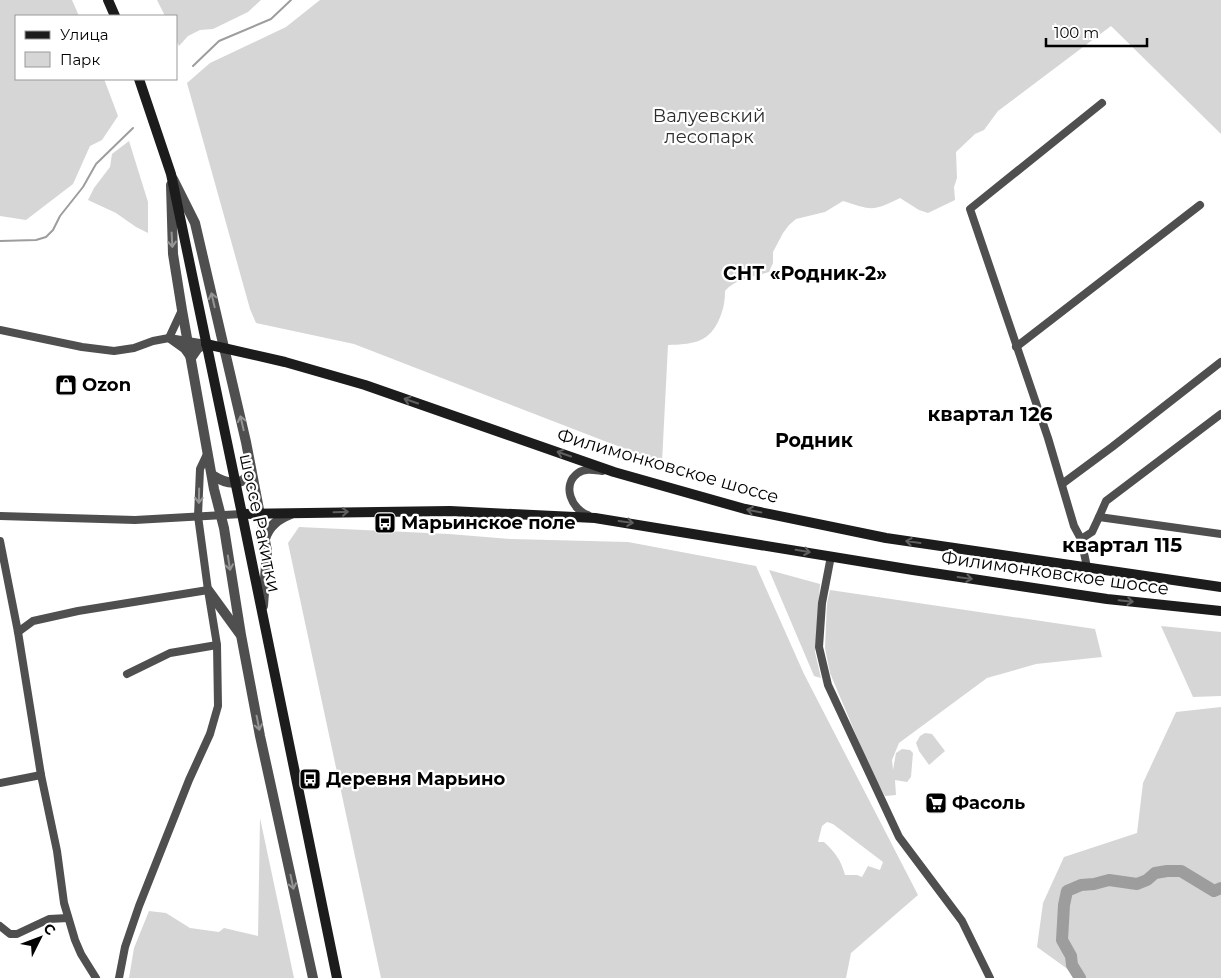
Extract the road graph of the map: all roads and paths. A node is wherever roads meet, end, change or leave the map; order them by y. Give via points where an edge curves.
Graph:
1 (108, 0) edge
2 (115, 15) edge
3 (139, 80) edge
4 (1102, 103) dead end
5 (171, 174) junction
6 (1200, 205) dead end
7 (182, 310) junction
8 (0, 330) edge
9 (169, 338) junction
10 (188, 340) junction
11 (206, 344) junction
12 (1016, 347) junction
13 (224, 348) junction
14 (191, 358) junction
15 (1221, 362) edge
16 (1221, 414) edge
17 (208, 452) junction
18 (251, 471) junction
19 (614, 472) junction
20 (212, 475) junction
21 (236, 484) junction
22 (1062, 484) junction
23 (292, 513) junction
24 (242, 514) junction
25 (260, 514) junction
26 (221, 515) junction
27 (0, 516) edge
28 (198, 516) junction
29 (1099, 517) junction
30 (595, 518) junction
31 (1221, 534) edge
32 (1081, 539) junction
33 (265, 540) junction
34 (0, 541) edge
35 (831, 556) junction
36 (1087, 567) junction
37 (1221, 587) edge
38 (208, 590) junction
39 (1221, 611) edge
40 (262, 615) junction
41 (18, 632) junction
42 (241, 635) junction
43 (218, 646) junction
44 (127, 674) dead end
45 (41, 775) junction
46 (0, 783) edge
47 (68, 918) junction
48 (0, 926) edge
49 (96, 978) edge
50 (119, 978) edge
51 (313, 978) edge
52 (337, 978) edge
53 (990, 978) edge

1 - 2 main road
3 - 5 main road, шоссе Ракитки
4 - 12 street via 970,209
5 -> 7 street via 173,254
5 - 11 main road, шоссе Ракитки
13 -> 5 street via 195,223
6 - 12 street
7 - 9 street
7 - 10 street
8 - 9 street via 114,351
9 - 10 street
9 - 14 street
10 - 11 street
10 - 14 street
11 - 13 main road, Филимонковское шоссе
11 - 14 street via 198,348
11 - 21 main road, шоссе Ракитки
12 - 22 street
18 -> 13 street
19 -> 13 main road, Филимонковское шоссе via 368,386
14 - 17 street
15 - 22 street
16 - 29 street via 1106,501
17 - 20 street
17 -> 28 street via 200,469
18 - 21 street
18 - 25 street
19 - 30 street via 587,470 572,479 571,498 575,508
36 -> 19 main road, Филимонковское шоссе via 886,538 745,509
20 - 21 street via 223,482
20 - 26 street
21 - 24 main road, шоссе Ракитки
22 - 32 street
23 - 25 main road, Филимонковское шоссе
23 -> 30 main road, Филимонковское шоссе via 450,511
23 - 33 street via 272,525
24 - 25 main road, Филимонковское шоссе
24 - 26 street, Филимонковское шоссе
24 - 40 main road, шоссе Ракитки
25 - 33 street
26 - 28 street, Филимонковское шоссе
26 -> 42 street
27 - 28 street, Филимонковское шоссе via 135,520
28 - 38 street
29 - 31 street
29 - 32 street via 1092,532
30 -> 35 main road, Филимонковское шоссе
32 - 36 street
33 - 40 street
34 - 41 street
35 -> 39 main road, Филимонковское шоссе via 1107,599
35 - 53 street via 822,604 819,647 828,685 899,837 962,921
36 - 37 main road, Филимонковское шоссе
38 - 41 street via 78,611 33,621
38 - 42 street
38 - 43 street
40 - 52 main road, шоссе Ракитки
41 - 45 street
42 -> 51 street
43 - 44 street via 170,653
43 - 50 street via 219,692 215,720 139,906 125,947
45 - 46 street
45 - 47 street
47 - 48 street via 49,919 17,934 10,934
47 - 49 street via 81,954

